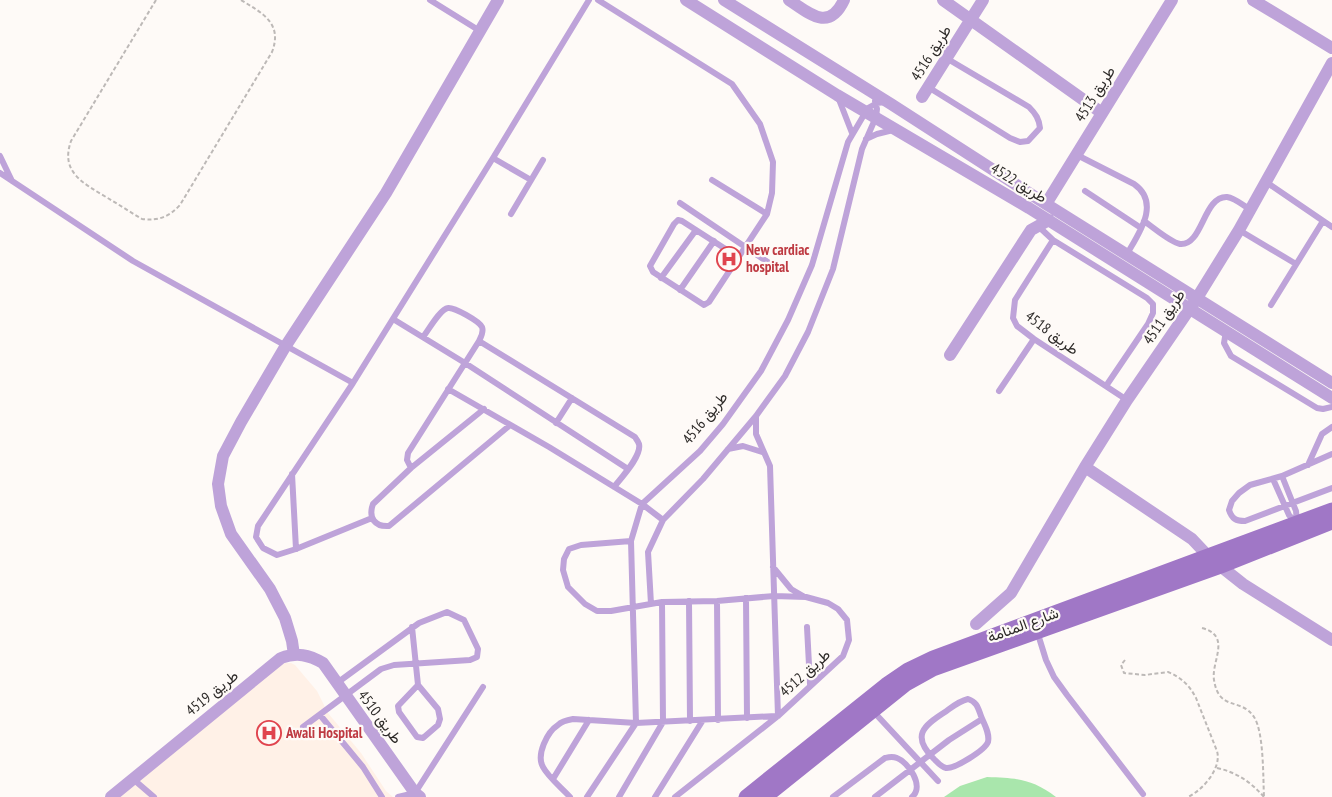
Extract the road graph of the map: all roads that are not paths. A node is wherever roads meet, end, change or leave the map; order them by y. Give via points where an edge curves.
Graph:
1 (430, 0) edge
2 (498, 0) edge
3 (589, 0) edge
4 (598, 0) edge
5 (686, 0) edge
6 (724, 0) edge
7 (789, 0) edge
8 (844, 0) edge
9 (943, 0) edge
10 (983, 0) edge
11 (1172, 0) edge
12 (1253, 0) edge
13 (971, 20) junction
14 (480, 31) junction
15 (1332, 48) edge
16 (946, 58) junction
17 (1332, 62) edge
18 (868, 90) junction
19 (925, 92) joint
20 (837, 95) junction
21 (876, 103) junction
22 (891, 104) junction
23 (1102, 113) junction
24 (871, 114) junction
25 (897, 129) junction
26 (852, 133) junction
27 (866, 139) junction
28 (1076, 155) junction
29 (0, 156) edge
30 (493, 158) junction
31 (543, 160) dead end
32 (0, 173) edge
33 (531, 180) junction
34 (712, 180) dead end
35 (12, 181) junction
36 (1266, 182) junction
37 (1085, 191) dead end
38 (680, 203) dead end
39 (1046, 204) junction
40 (1029, 208) junction
41 (1251, 210) junction
42 (511, 214) dead end
43 (767, 214) junction
44 (1144, 221) junction
45 (1323, 221) junction
46 (1039, 225) junction
47 (1332, 227) edge
48 (1141, 228) junction
49 (696, 230) junction
50 (1239, 230) junction
51 (1053, 240) junction
52 (714, 241) junction
53 (745, 246) junction
54 (1127, 254) junction
55 (738, 257) junction
56 (1296, 264) junction
57 (780, 271) dead end
58 (661, 278) junction
59 (680, 290) junction
60 (1197, 298) junction
61 (1271, 305) dead end
62 (1189, 310) junction
63 (393, 319) junction
64 (1226, 331) junction
65 (423, 338) junction
66 (1034, 339) junction
67 (479, 342) junction
68 (285, 347) junction
69 (950, 355) dead end
70 (465, 363) junction
71 (353, 383) junction
72 (1332, 383) edge
73 (1106, 386) junction
74 (448, 389) junction
75 (999, 391) dead end
76 (572, 398) junction
77 (1332, 398) edge
78 (1127, 400) junction
79 (1332, 407) edge
80 (484, 410) junction
81 (756, 416) junction
82 (556, 424) junction
83 (509, 426) junction
84 (1332, 427) edge
85 (728, 449) junction
86 (762, 452) junction
87 (1332, 454) edge
88 (1308, 464) junction
89 (1085, 467) junction
90 (411, 468) junction
91 (628, 469) junction
92 (292, 474) junction
93 (1282, 476) junction
94 (1273, 479) junction
95 (614, 487) junction
96 (1332, 488) edge
97 (1292, 502) junction
98 (642, 504) junction
99 (1285, 506) junction
100 (1332, 510) edge
101 (372, 518) junction
102 (663, 520) junction
103 (1332, 522) edge
104 (1299, 529) junction
105 (631, 540) junction
106 (296, 549) junction
107 (1215, 561) junction
108 (773, 567) junction
109 (774, 596) junction
110 (746, 598) junction
111 (806, 598) junction
112 (717, 600) junction
113 (689, 601) junction
114 (662, 602) junction
115 (650, 604) junction
116 (634, 606) junction
117 (976, 624) dead end
118 (1036, 626) junction
119 (412, 627) junction
120 (807, 627) dead end
121 (1332, 640) edge
122 (294, 655) junction
123 (417, 664) junction
124 (336, 683) junction
125 (810, 684) junction
126 (418, 685) junction
127 (483, 687) dead end
128 (346, 696) junction
129 (869, 706) junction
130 (320, 714) junction
131 (778, 716) junction
132 (747, 718) junction
133 (982, 719) junction
134 (589, 720) junction
135 (702, 720) junction
136 (718, 720) junction
137 (690, 721) junction
138 (663, 722) junction
139 (636, 723) junction
140 (303, 728) dead end
141 (930, 755) junction
142 (920, 762) junction
143 (910, 770) junction
144 (133, 779) junction
145 (553, 779) junction
146 (938, 780) dead end
147 (1143, 794) dead end
148 (418, 795) edge
149 (112, 797) edge
150 (154, 797) edge
151 (382, 797) edge
152 (398, 797) edge
153 (570, 797) edge
154 (587, 797) edge
155 (619, 797) edge
156 (655, 797) edge
157 (675, 797) edge
158 (746, 797) edge
159 (765, 797) edge
160 (833, 797) edge
161 (875, 797) edge
162 (912, 797) edge

1 - 14 lane
2 - 14 street
3 - 30 lane
4 - 43 lane via 732,84 760,124 774,162
5 - 20 street, طريق 4522
6 - 18 street, طريق 4522
7 - 8 street via 824,19 833,16
9 - 13 street
10 - 13 street, طريق 4516
11 - 23 street, طريق 4513
12 - 15 street
13 - 16 street, طريق 4516
13 - 23 street
14 - 68 street via 386,193
16 - 19 street, طريق 4516
16 - 19 lane via 1029,108 1040,121 1040,128 1028,141 1020,142
17 - 36 street, طريق 4511
18 - 21 lane
18 - 22 street, طريق 4522
20 - 24 street, طريق 4522
20 - 26 lane
21 - 22 lane
21 - 24 lane, طريق 4516
21 - 24 lane, طريق 4516 via 868,108
22 - 39 street, طريق 4522
23 - 28 street, طريق 4513
24 - 25 street, طريق 4522
24 - 26 lane, طريق 4516
24 - 27 lane, طريق 4516
25 - 27 lane
25 - 40 street, طريق 4522
26 - 98 lane, طريق 4516 via 812,265 788,320 760,371 700,451
27 - 81 lane, طريق 4516 via 826,287 785,376
28 - 39 street, طريق 4513
28 - 44 lane via 1142,190 1147,205
29 - 35 lane
30 - 33 lane
30 - 63 lane
31 - 33 lane
32 - 35 lane
33 - 42 lane
34 - 43 lane
35 - 68 lane via 133,261
36 - 41 street, طريق 4511
36 - 45 lane
37 - 48 lane
38 - 53 lane
39 - 54 street, طريق 4522
40 - 46 street
40 - 46 street, طريق 4522
41 - 44 lane via 1229,197 1216,201 1193,238 1180,244
41 - 50 street, طريق 4511
43 - 53 lane
44 - 48 lane
45 - 47 lane
45 - 56 lane
46 - 51 lane
46 - 62 street, طريق 4522
46 - 69 street
48 - 54 lane
49 - 52 lane
49 - 58 lane
49 - 58 lane via 682,221 674,224 650,266
50 - 56 lane
50 - 60 street, طريق 4511
51 - 66 lane, طريق 4518 via 1012,309 1017,326
51 - 73 lane via 1153,304 1148,324
52 - 55 lane
52 - 59 lane
53 - 55 lane
53 - 57 lane
54 - 60 street, طريق 4522
55 - 59 lane via 707,304
56 - 61 lane
58 - 59 lane
60 - 62 street, طريق 4511
60 - 72 street, طريق 4522
62 - 64 street, طريق 4522
62 - 78 street, طريق 4511
63 - 65 lane
63 - 71 lane
64 - 77 street, طريق 4522
64 - 79 lane via 1224,343 1231,356 1317,408
65 - 67 lane via 443,310 454,308 482,328
65 - 70 lane
66 - 73 lane, طريق 4518
66 - 75 lane
67 - 70 lane
67 - 76 lane
68 - 71 lane
68 - 122 street via 223,456 218,484 221,506 231,534 270,589 285,618
70 - 74 lane
70 - 82 lane
71 - 92 lane
73 - 78 lane, طريق 4518
74 - 80 lane
74 - 90 lane via 408,453
76 - 82 lane
76 - 91 lane via 635,437 639,452
78 - 89 street, طريق 4511
80 - 83 lane
80 - 90 lane
81 - 85 lane, طريق 4516
81 - 86 lane via 756,434
82 - 91 lane
83 - 95 lane
83 - 101 lane via 389,526 376,524
84 - 88 lane via 1322,434
85 - 86 lane via 743,446
85 - 102 lane, طريق 4516
86 - 108 lane via 770,466
87 - 88 lane
88 - 93 lane
89 - 107 street via 1192,539
89 - 117 street, طريق 4511 via 1011,593
90 - 101 lane via 373,504
91 - 95 lane
92 - 106 lane
92 - 106 lane via 258,526 256,537 263,548 278,555
93 - 94 lane
93 - 97 lane
94 - 99 lane
94 - 99 lane via 1250,485 1239,493 1232,501 1231,516 1245,521
95 - 98 lane
96 - 97 lane
97 - 99 lane
97 - 104 lane
98 - 102 lane
98 - 105 lane
99 - 104 lane
100 - 104 street, شارع المنامة
101 - 106 lane
102 - 115 lane, طريق 4516 via 648,552
103 - 104 street, شارع المنامة
104 - 107 street, شارع المنامة
105 - 116 lane
105 - 116 lane via 574,546 564,559 563,570 568,587 597,611
107 - 118 street, شارع المنامة
107 - 121 street via 1243,584
108 - 109 lane
108 - 111 lane via 791,589
109 - 110 lane, طريق 4512
109 - 111 lane, طريق 4512
109 - 131 lane
110 - 112 lane, طريق 4512
110 - 132 lane
111 - 125 lane, طريق 4512 via 838,609 847,620 849,640 843,656
112 - 113 lane, طريق 4512
112 - 136 lane
113 - 114 lane, طريق 4512
113 - 137 lane
114 - 115 lane, طريق 4512
114 - 138 lane
115 - 116 lane, طريق 4512
116 - 139 lane
118 - 129 street, شارع المنامة via 933,669
118 - 147 lane via 1046,660 1062,689
119 - 123 lane
119 - 123 lane via 447,612 464,620 478,649 477,657 470,660
119 - 124 lane
120 - 125 lane
122 - 124 street via 312,657 323,663
122 - 144 street, طريق 4519 via 282,658
123 - 126 lane
123 - 128 lane via 381,669
124 - 128 street
125 - 131 lane, طريق 4512
126 - 126 lane via 398,706 417,737 423,738 438,725 440,719 438,709
127 - 148 lane
128 - 130 lane, طريق 4510
128 - 148 street, طريق 4510
129 - 142 lane
129 - 158 street, شارع المنامة
129 - 159 street, شارع المنامة
130 - 140 lane, طريق 4510
130 - 151 lane via 363,767
131 - 132 lane, طريق 4512
131 - 157 lane
132 - 136 lane, طريق 4512
133 - 141 lane
133 - 141 lane via 988,734 984,748 954,767 940,765
133 - 141 lane via 974,701 968,699 928,723 921,736
134 - 139 lane, طريق 4512
134 - 145 lane
134 - 145 lane, طريق 4512 via 563,721 544,744 540,755 542,767
135 - 136 lane, طريق 4512
135 - 137 lane, طريق 4512
135 - 156 lane
137 - 138 lane, طريق 4512
138 - 139 lane, طريق 4512
138 - 155 lane
139 - 154 lane
141 - 142 lane
142 - 143 lane
142 - 146 lane
143 - 160 lane via 900,758 885,758
143 - 161 lane
143 - 162 lane via 918,788
144 - 149 street, طريق 4519
144 - 150 lane
145 - 153 lane, طريق 4512
148 - 152 lane

